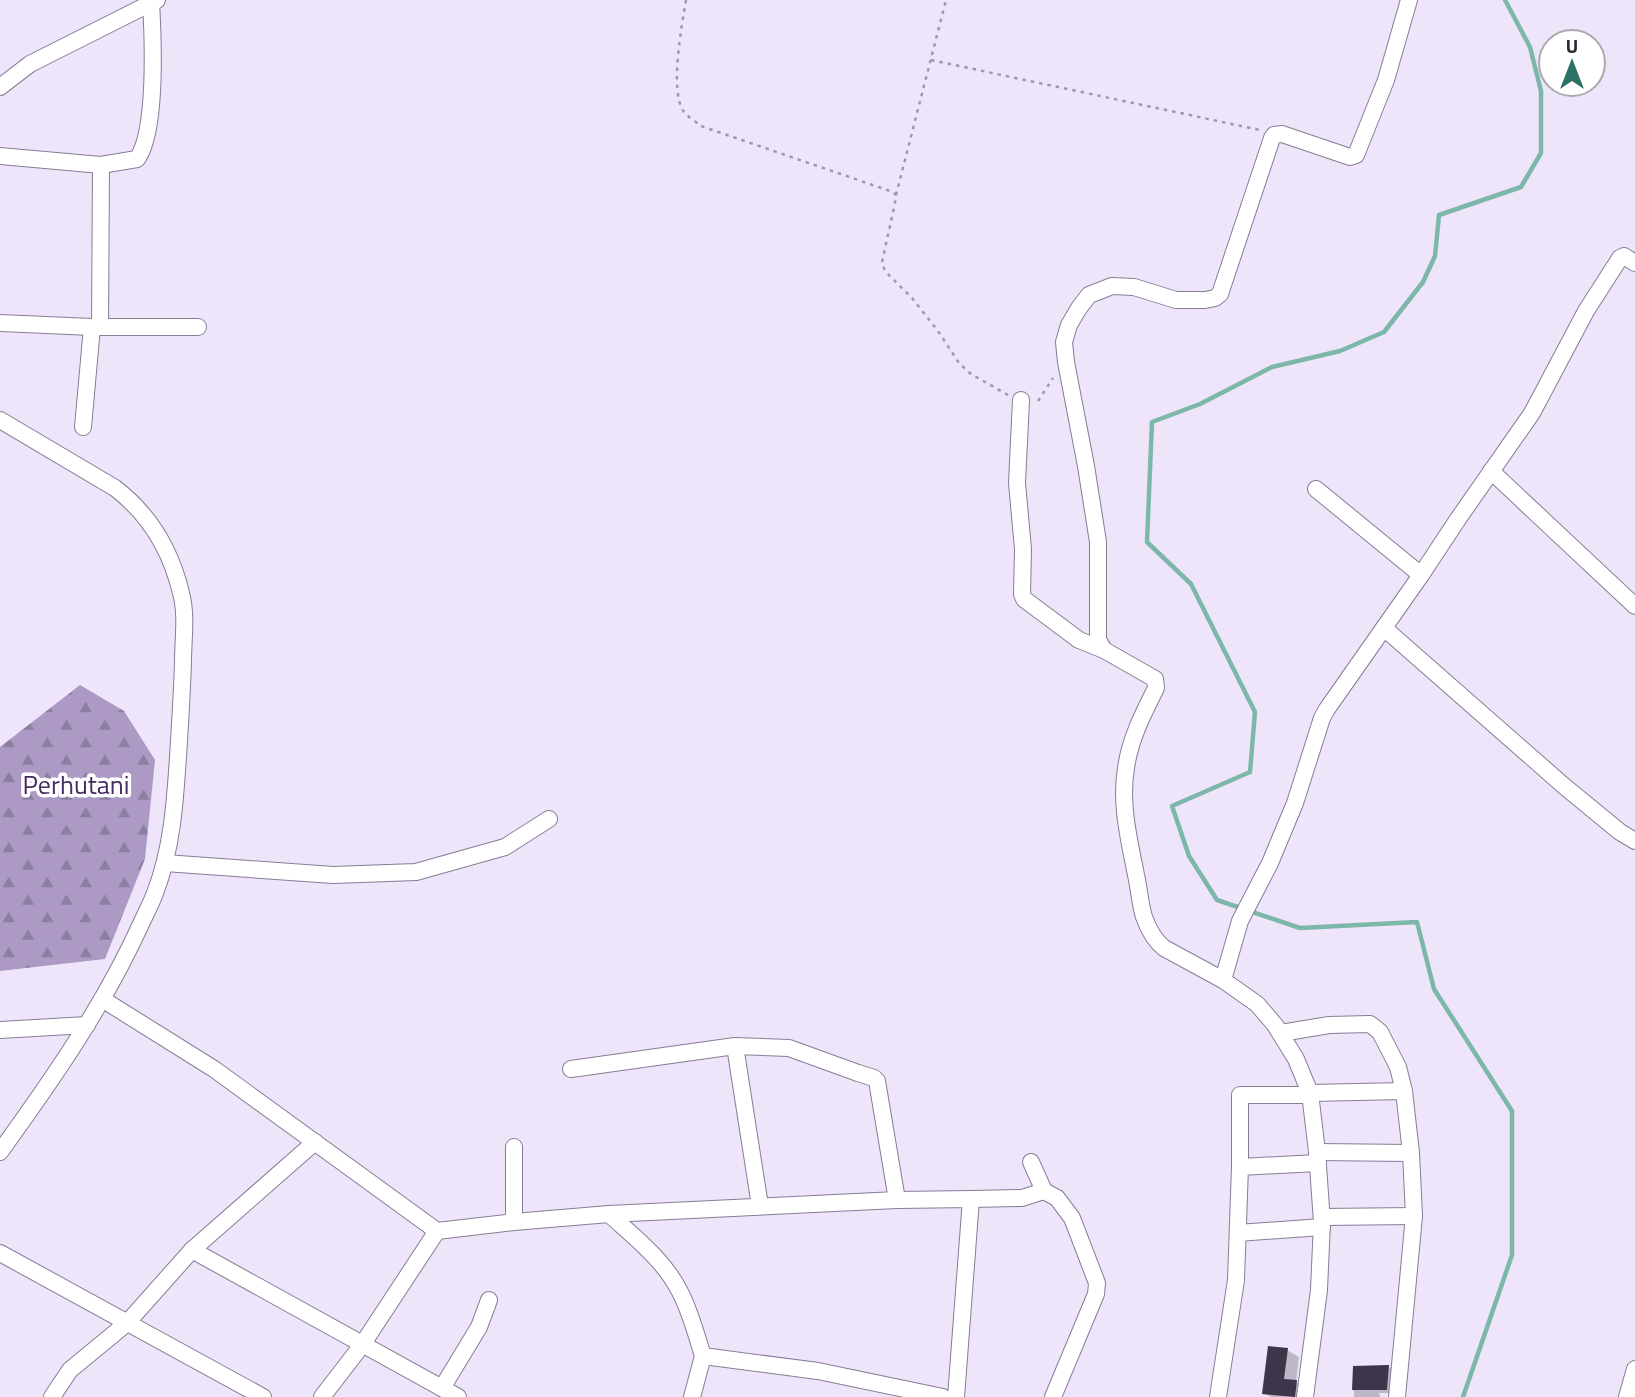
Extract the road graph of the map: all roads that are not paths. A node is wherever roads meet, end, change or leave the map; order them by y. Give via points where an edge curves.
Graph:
1 (1409, 0) edge
2 (154, 1) edge
3 (0, 87) edge
4 (0, 156) edge
5 (102, 165) junction
6 (1635, 262) edge
7 (0, 323) edge
8 (96, 327) junction
9 (198, 327) dead end
10 (1021, 400) road end
11 (0, 420) edge
12 (83, 427) dead end
13 (1491, 471) junction
14 (1317, 489) dead end
15 (1422, 575) junction
16 (1635, 607) edge
17 (1384, 628) junction
18 (1104, 650) junction
19 (550, 819) dead end
20 (1635, 839) edge
21 (165, 863) junction
22 (1223, 979) junction
23 (102, 999) junction
24 (87, 1025) junction
25 (0, 1030) edge
26 (1281, 1033) junction
27 (735, 1046) junction
28 (571, 1069) dead end
29 (1404, 1091) junction
30 (1310, 1094) junction
31 (315, 1142) junction
32 (514, 1147) dead end
33 (0, 1152) edge
34 (1411, 1153) junction
35 (1317, 1157) junction
36 (1031, 1161) dead end
37 (1240, 1167) junction
38 (1045, 1191) junction
39 (971, 1199) junction
40 (897, 1200) junction
41 (760, 1206) junction
42 (609, 1214) junction
43 (1413, 1216) junction
44 (514, 1222) junction
45 (1322, 1222) junction
46 (437, 1231) junction
47 (1238, 1233) junction
48 (192, 1250) junction
49 (0, 1253) edge
50 (489, 1300) dead end
51 (127, 1323) junction
52 (362, 1345) junction
53 (703, 1356) junction
54 (1635, 1369) edge
55 (442, 1388) junction
56 (52, 1397) edge
57 (263, 1397) edge
58 (322, 1397) edge
59 (458, 1397) edge
60 (692, 1397) edge
61 (943, 1397) edge
62 (956, 1397) edge
63 (1053, 1397) edge
64 (1218, 1397) edge
65 (1305, 1397) edge
66 (1397, 1397) edge
67 (1627, 1397) edge

1 - 18 street via 1386,80 1357,154 1350,157 1286,135 1272,138 1220,294 1205,300 1176,300 1134,287 1112,286 1089,295 1069,325 1064,342 1066,362 1098,542 1098,640
2 - 3 street via 30,64
2 - 5 street via 152,89 142,153 137,159
4 - 5 street
5 - 8 street
6 - 13 street via 1619,258 1532,413
7 - 8 street
8 - 9 street
8 - 12 street
10 - 18 street via 1017,483 1022,594 1079,640
11 - 21 street via 124,494 156,531 176,573 184,603 183,688 171,839
13 - 15 street
13 - 16 street
14 - 15 street
15 - 17 street
17 - 20 street via 1564,786 1619,832
17 - 22 street via 1322,718 1295,803 1240,921
18 - 22 street via 1157,683 1137,727 1123,786 1144,916 1157,943
19 - 21 street via 505,847 416,872 333,875
21 - 23 street via 129,950
22 - 26 street via 1257,1004
23 - 24 street
23 - 31 street via 214,1069
24 - 25 street
24 - 33 street
26 - 29 street via 1370,1024 1380,1031
26 - 30 street
27 - 28 street
27 - 40 street via 789,1048 874,1078
27 - 41 street
29 - 30 street
29 - 34 street
30 - 35 street
30 - 37 street via 1240,1095
31 - 46 street
31 - 48 street
32 - 44 street
34 - 35 street
34 - 43 street
35 - 37 street
35 - 45 street
36 - 38 street
37 - 47 street
38 - 39 street via 1022,1198
38 - 63 street via 1057,1198 1072,1218 1097,1283
39 - 40 street
39 - 62 street
40 - 41 street
41 - 42 street
42 - 44 street
42 - 53 street via 669,1273 690,1315
43 - 45 street
43 - 66 street
44 - 46 street
45 - 47 street
45 - 65 street via 1319,1290
46 - 52 street
47 - 64 street via 1236,1280
48 - 51 street
48 - 52 street
49 - 51 street
50 - 55 street via 479,1327
51 - 56 street via 78,1362
51 - 57 street
52 - 55 street
52 - 58 street
53 - 60 street
53 - 61 street via 818,1371
54 - 67 street
55 - 59 street

